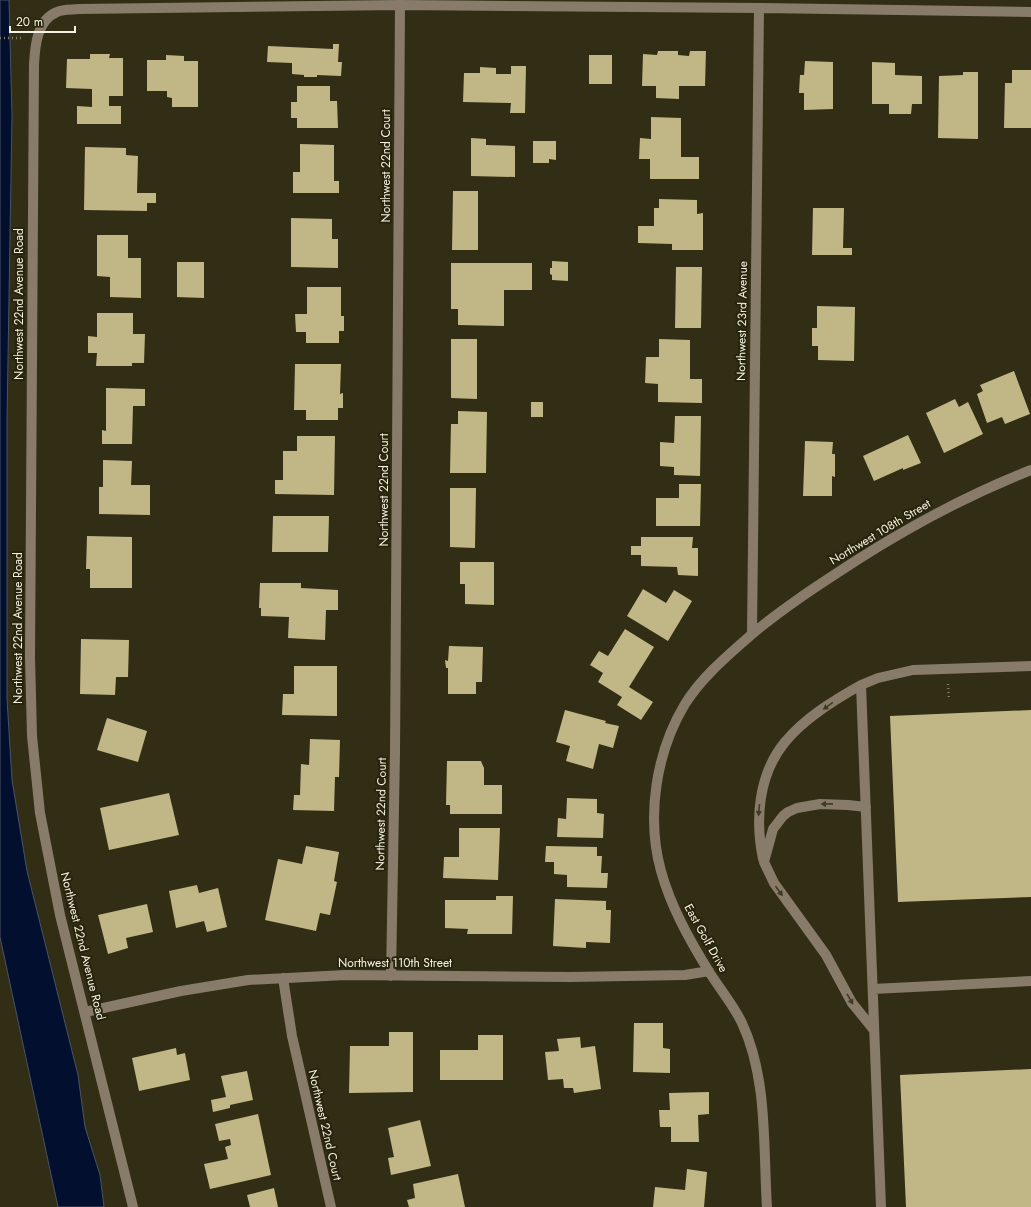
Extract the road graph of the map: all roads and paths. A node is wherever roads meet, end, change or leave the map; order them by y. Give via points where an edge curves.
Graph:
1 (400, 5) junction
2 (759, 8) junction
3 (1031, 12) edge
4 (0, 38) edge
5 (19, 38) dead end
6 (1031, 470) edge
7 (752, 634) junction
8 (1031, 666) edge
9 (948, 682) dead end
10 (861, 685) junction
11 (949, 700) dead end
12 (866, 807) junction
13 (764, 862) junction
14 (708, 971) junction
15 (391, 976) junction
16 (283, 978) junction
17 (1031, 982) edge
18 (873, 989) junction
19 (85, 1012) junction
20 (874, 1030) junction
21 (133, 1207) edge
22 (331, 1207) edge
23 (767, 1207) edge
24 (881, 1207) edge

1 - 2 street
1 - 15 street, Northwest 22nd Court
1 - 19 street, Northwest 22nd Avenue Road via 66,10 56,12 47,18 37,38 34,72 30,649 32,736 41,820 60,915
2 - 3 street
2 - 7 street, Northwest 23rd Avenue
4 - 5 path
6 - 7 street, Northwest 108th Street via 977,493 908,529 799,597
7 - 14 street, East Golf Drive via 718,665 685,704 671,732 657,780 655,834 661,872 679,919
8 - 10 street via 913,670 878,678
9 - 11 path
10 - 12 street
10 -> 13 street via 817,714 794,733 779,751 767,776 760,802 759,833
12 -> 13 street via 820,804 788,812 773,829
12 - 18 street
13 -> 20 street via 774,883 826,955 852,1003
14 - 15 street, Northwest 110th Street via 685,975 570,977
14 - 23 street, East Golf Drive via 734,1008 754,1056 762,1102
15 - 16 street, Northwest 110th Street
16 - 19 street, Northwest 110th Street via 214,985
16 - 22 street, Northwest 22nd Court via 292,1036
17 - 18 street
18 - 20 street
19 - 21 street, Northwest 22nd Avenue Road
20 - 24 street

